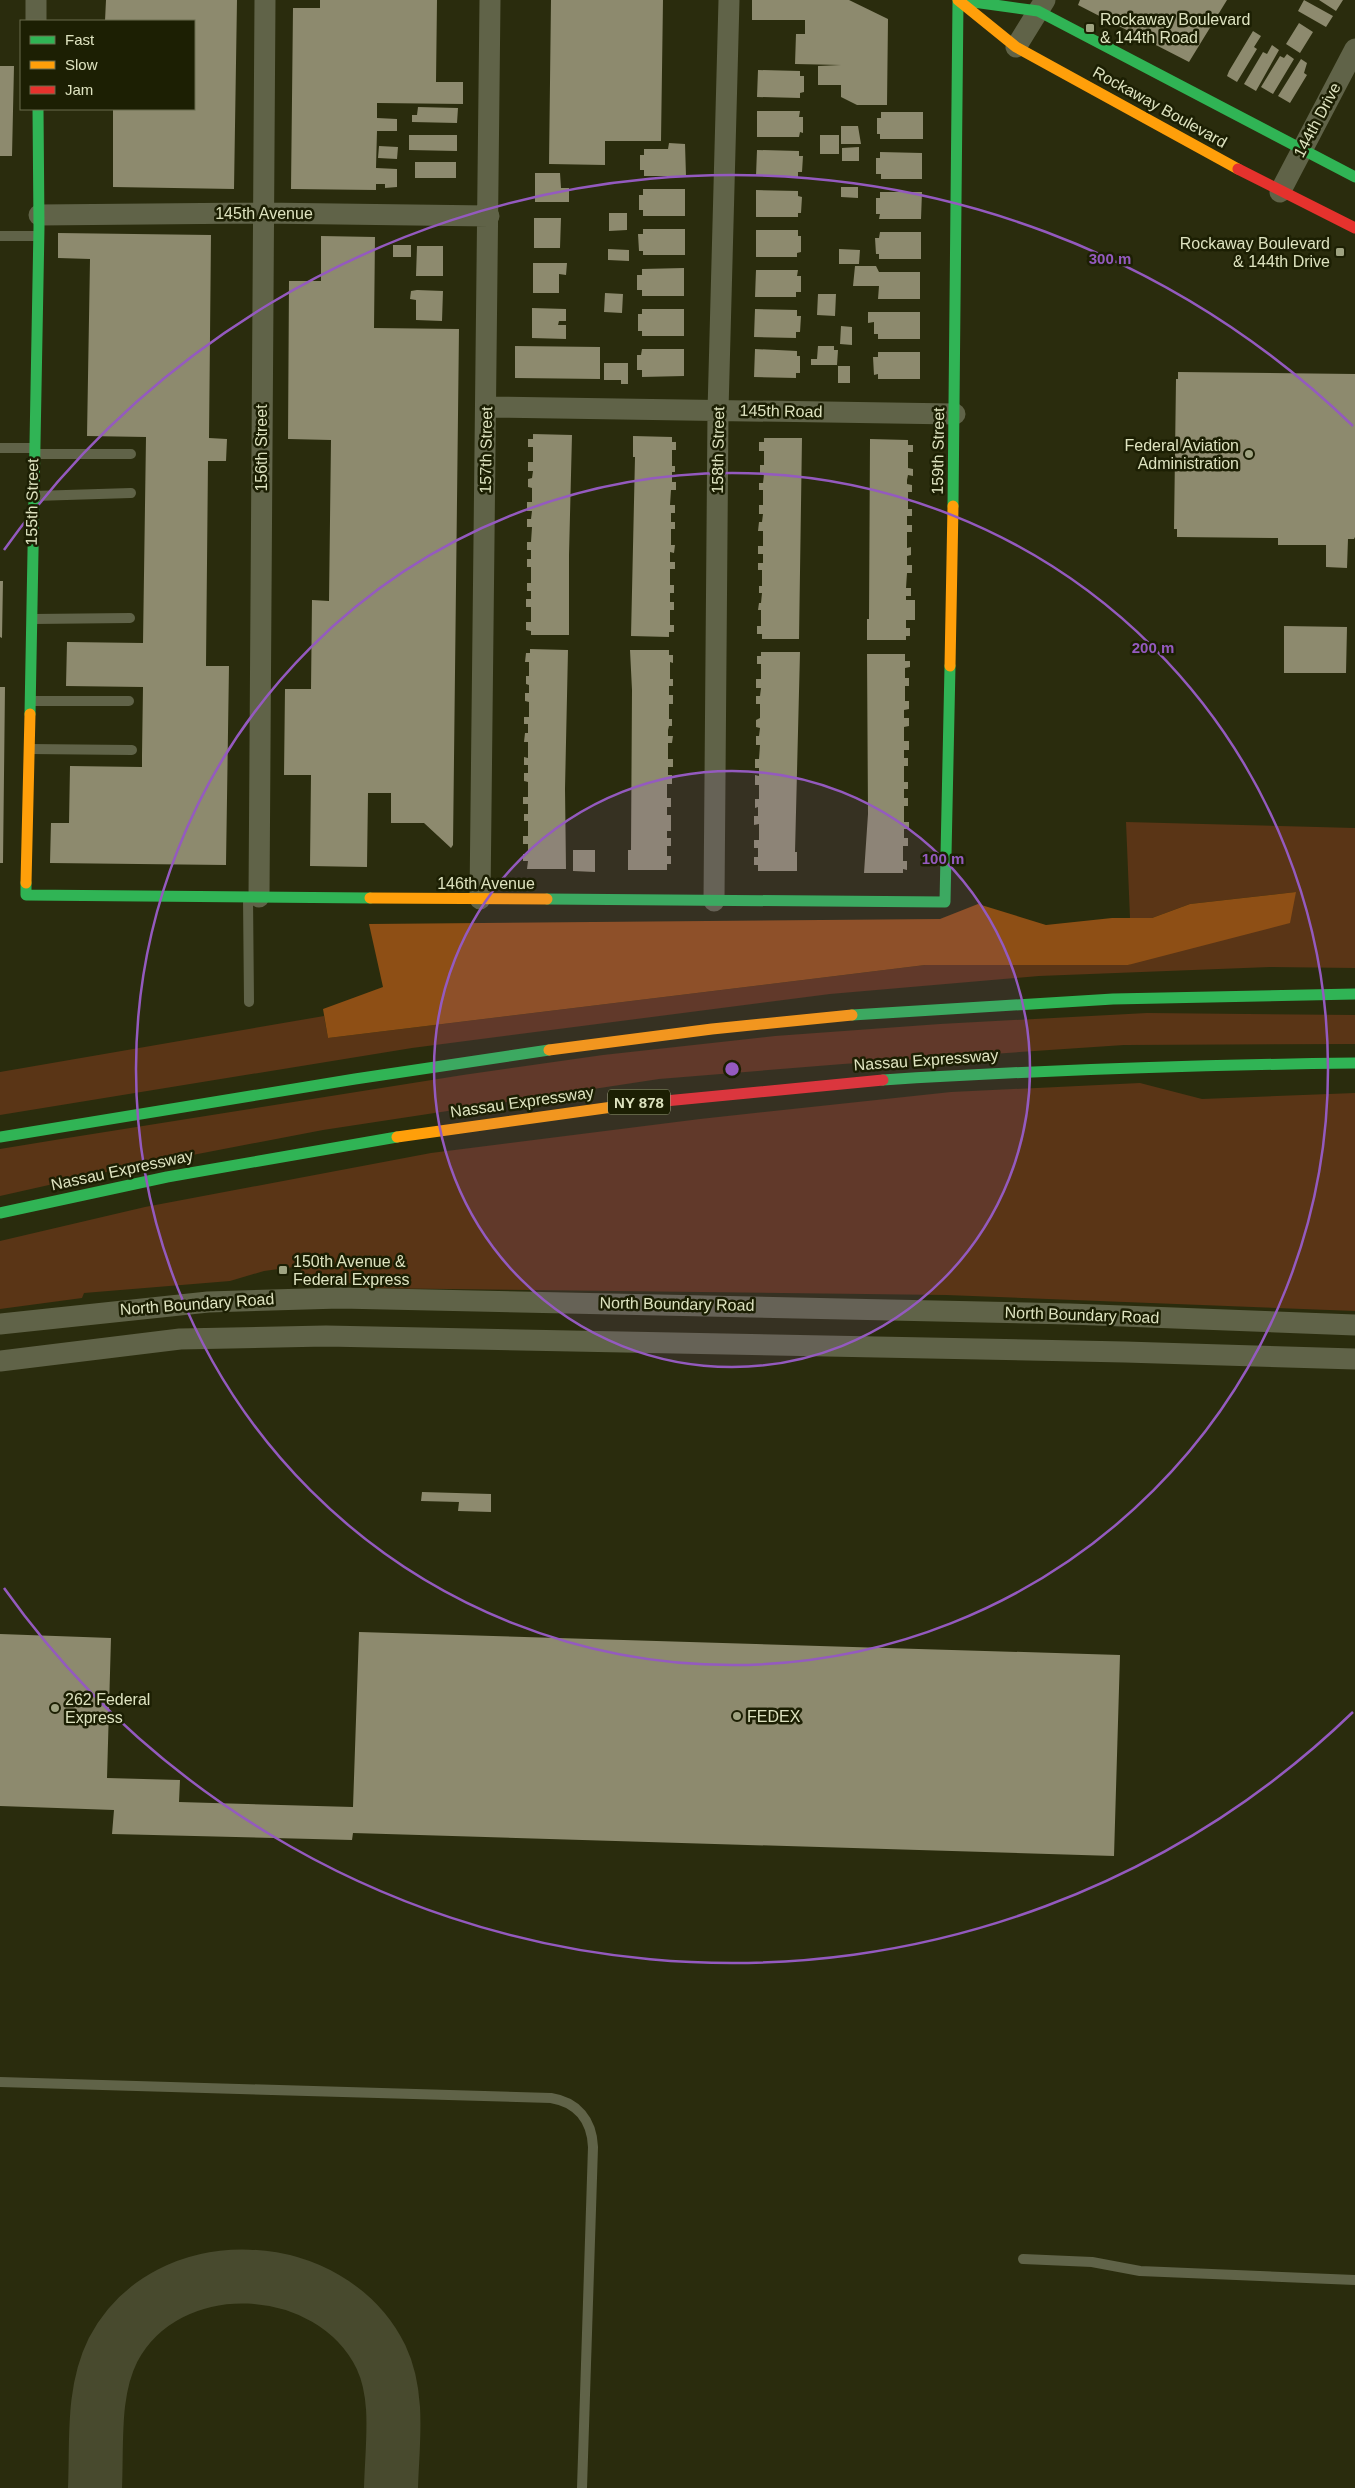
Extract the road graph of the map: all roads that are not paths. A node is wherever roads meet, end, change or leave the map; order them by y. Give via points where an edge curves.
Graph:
1 (36, 0) edge
2 (265, 0) edge
3 (490, 0) edge
4 (729, 0) edge
5 (958, 0) edge
6 (1041, 6) edge
7 (36, 20) edge
8 (1016, 47) junction
9 (1355, 49) edge
10 (38, 110) edge
11 (1302, 149) junction
12 (1355, 177) edge
13 (1280, 192) junction
14 (262, 213) junction
15 (490, 216) junction
16 (39, 225) junction
17 (1355, 228) edge
18 (0, 236) edge
19 (487, 407) junction
20 (718, 411) junction
21 (955, 414) junction
22 (0, 448) edge
23 (33, 451) junction
24 (131, 454) dead end
25 (131, 493) dead end
26 (33, 496) junction
27 (130, 618) dead end
28 (30, 619) junction
29 (28, 701) junction
30 (129, 701) dead end
31 (28, 749) junction
32 (132, 750) dead end
33 (26, 896) joint
34 (254, 897) junction
35 (480, 899) junction
36 (714, 901) junction
37 (945, 902) joint
38 (1355, 994) edge
39 (249, 1002) dead end
40 (1355, 1063) edge
41 (0, 1137) edge
42 (0, 1213) edge
43 (0, 1324) edge
44 (1355, 1325) edge
45 (1355, 1359) edge
46 (0, 1361) edge
47 (0, 2082) edge
48 (1023, 2259) dead end
49 (1355, 2280) edge
50 (582, 2488) edge

1 - 7 street
2 - 14 street, 156th Street
3 - 15 street, 157th Street
4 - 20 street, 158th Street
5 - 6 main road, Rockaway Boulevard
5 - 8 main road, Rockaway Boulevard
5 - 21 main road, 159th Street
6 - 8 street
6 - 11 main road, Rockaway Boulevard
8 - 13 main road, Rockaway Boulevard
9 - 11 street, 144th Drive
10 - 16 main road, 155th Street
11 - 12 main road, Rockaway Boulevard
11 - 13 street, 144th Drive
13 - 17 main road, Rockaway Boulevard
14 - 15 street, 145th Avenue
14 - 16 street, 145th Avenue
14 - 34 street, 156th Street
15 - 19 street, 157th Street
16 - 18 lane
16 - 23 main road, 155th Street
19 - 20 street, 145th Road
19 - 35 street, 157th Street
20 - 21 street, 145th Road
20 - 36 street, 158th Street
21 - 37 main road, 159th Street
22 - 23 lane
23 - 24 lane
23 - 26 main road, 155th Street
25 - 26 lane
26 - 28 main road, 155th Street
27 - 28 lane
28 - 29 main road, 155th Street
29 - 30 lane
29 - 31 main road, 155th Street
31 - 32 lane
31 - 33 main road, 155th Street
33 - 34 main road, 146th Avenue
34 - 35 main road, 146th Avenue
34 - 39 lane
35 - 36 main road, 146th Avenue
36 - 37 main road, 146th Avenue
38 - 41 main road via 1076,1000 714,1028 436,1066
40 - 42 main road, Nassau Expressway / NY 878 via 1213,1064 1000,1072 703,1095 560,1112 346,1144
43 - 44 street, North Boundary Road via 208,1302 340,1298 1070,1314
45 - 46 street via 289,1336 180,1340
47 - 50 lane via 541,2097 568,2103 582,2114 591,2129 592,2138
48 - 49 lane via 1092,2262 1140,2271

